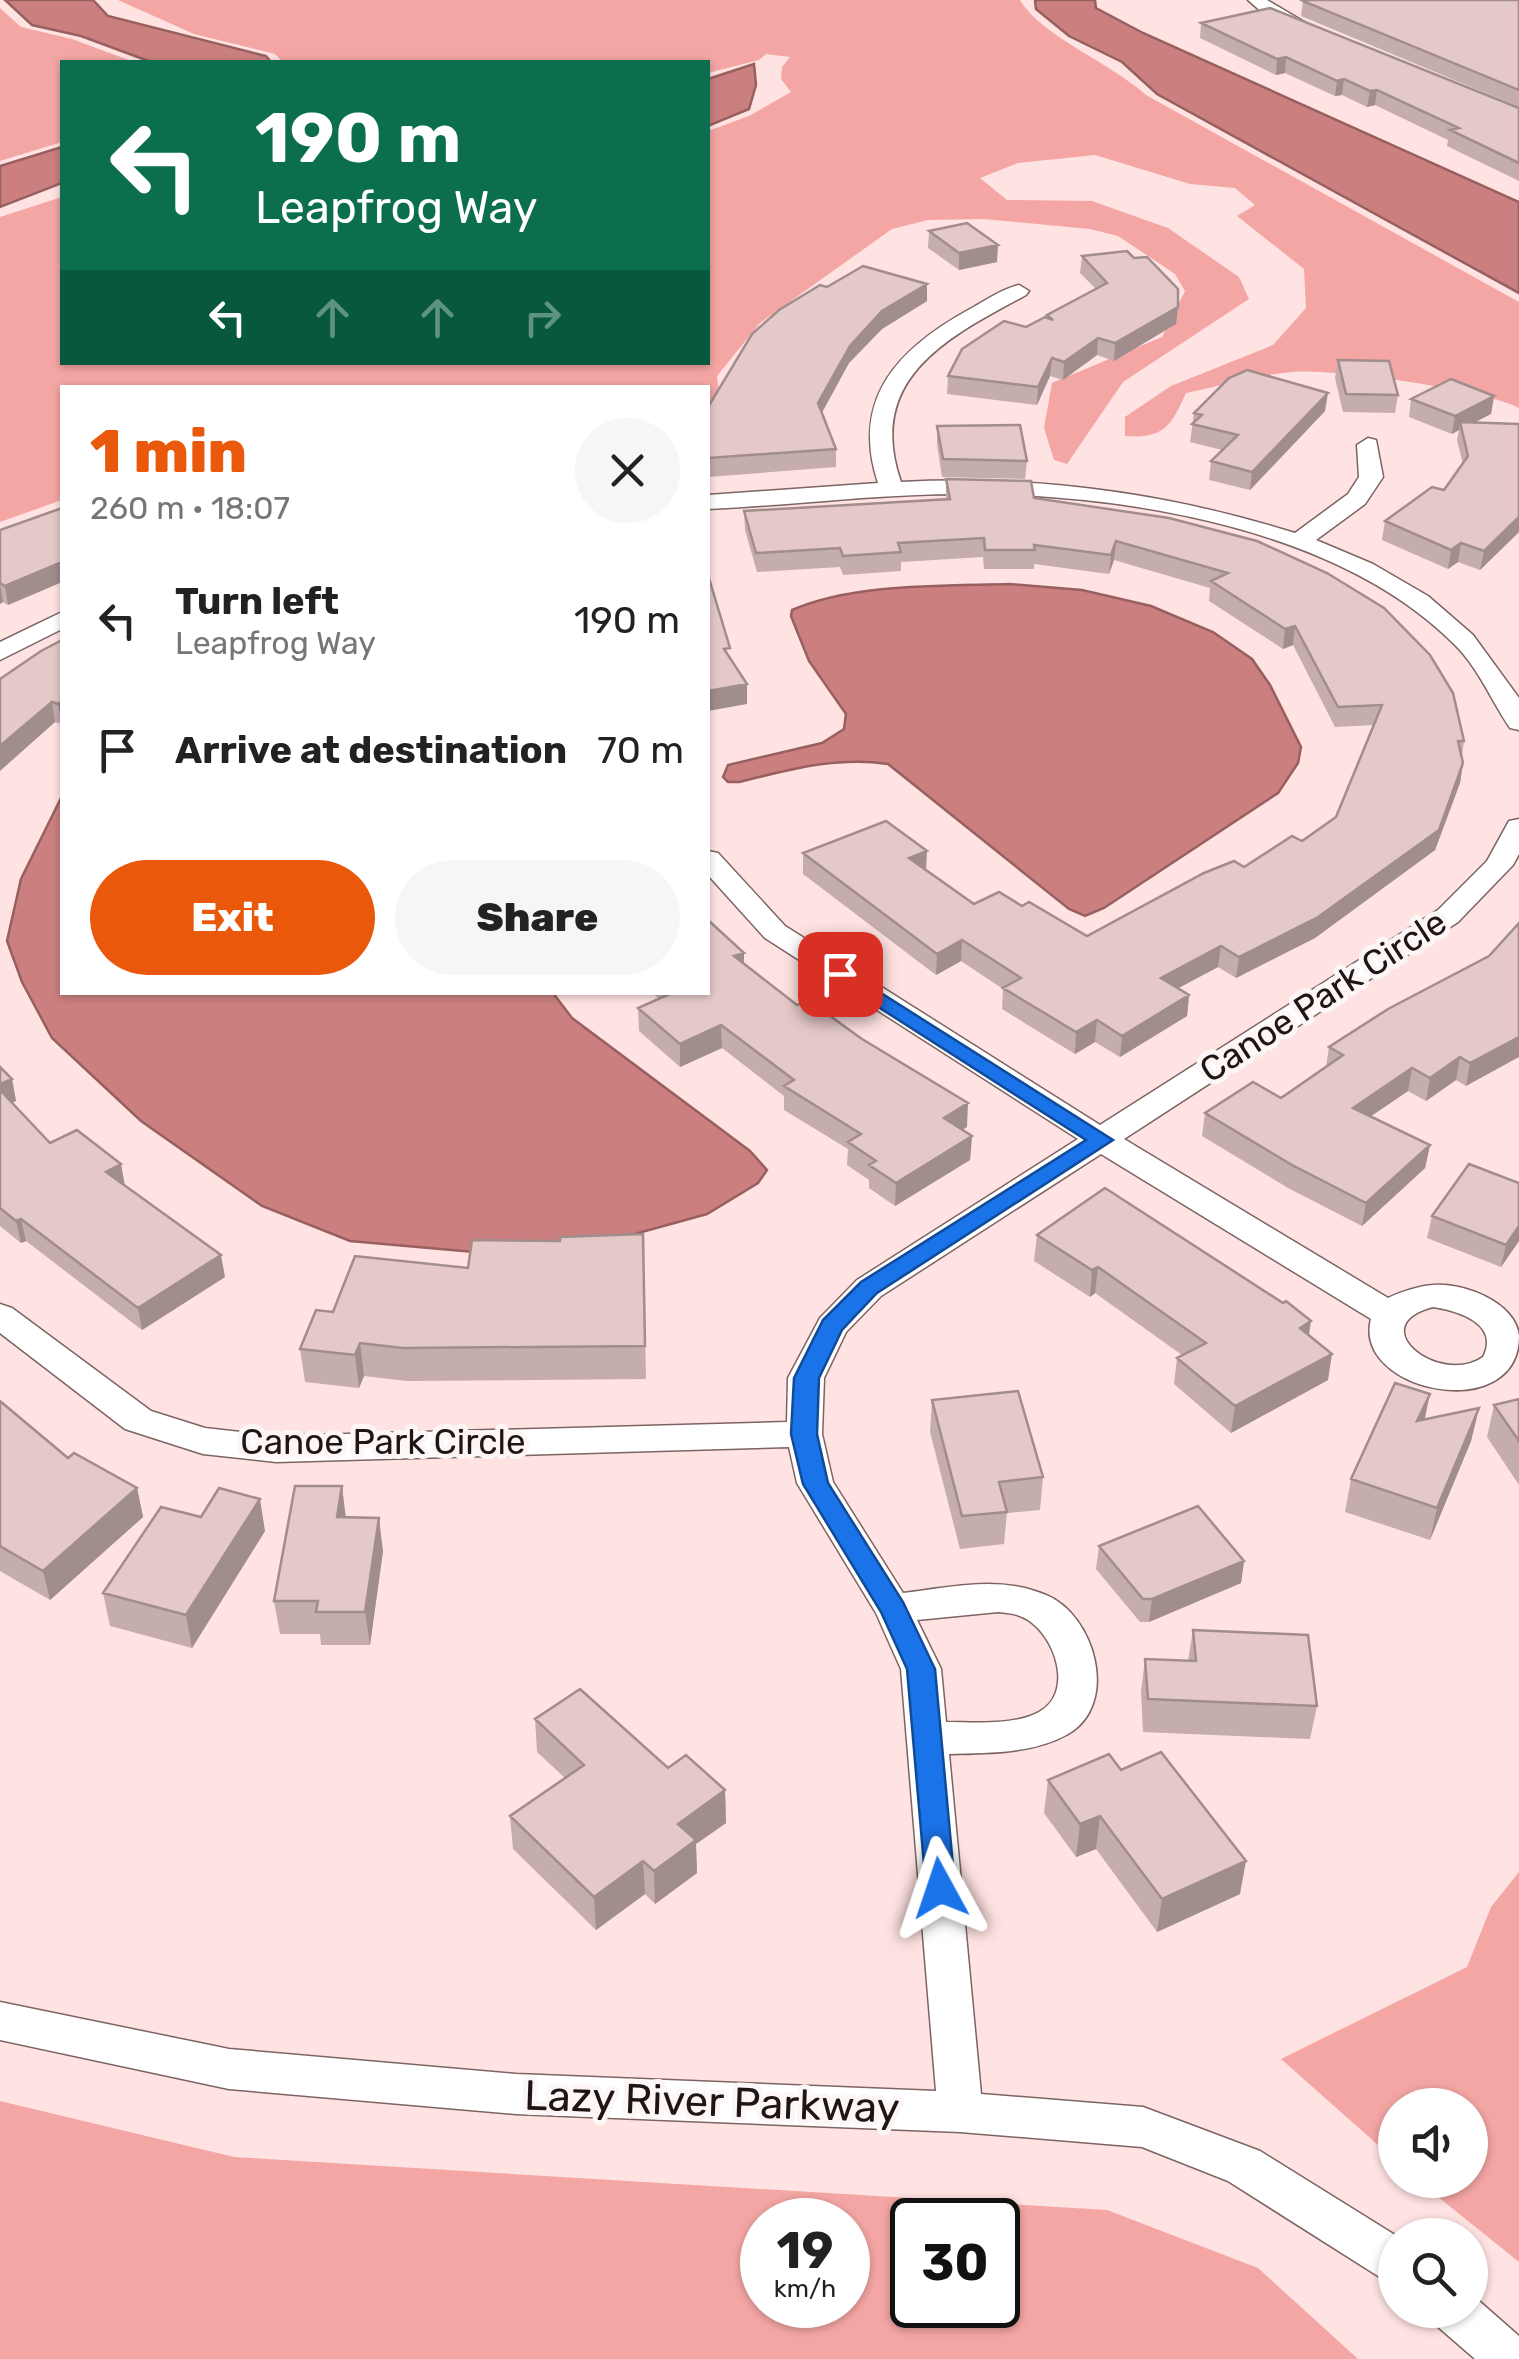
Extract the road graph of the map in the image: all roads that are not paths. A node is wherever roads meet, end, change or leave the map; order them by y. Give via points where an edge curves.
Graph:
1 (1256, 0) edge
2 (1330, 38) edge
3 (1019, 291) dead end
4 (1368, 445) dead end
5 (892, 491) junction
6 (710, 502) edge
7 (1299, 541) junction
8 (60, 620) edge
9 (0, 652) edge
10 (1519, 722) edge
11 (1519, 827) edge
12 (710, 861) edge
13 (1102, 1140) junction
14 (1389, 1314) dead end
15 (0, 1316) edge
16 (804, 1434) junction
17 (893, 1609) junction
18 (927, 1738) junction
19 (0, 2020) edge
20 (960, 2112) junction
21 (1378, 2250) edge
22 (1475, 2328) edge
23 (1510, 2359) edge

1 - 2 street via 1278,17
3 - 5 street via 944,331 888,388 880,448
4 - 7 street via 1371,477 1357,499
5 - 6 street
5 - 7 street via 1051,490 1147,501
7 - 10 street via 1422,604 1498,681
8 - 9 street
11 - 13 street, Canoe Park Circle via 1499,866 1448,916
12 - 13 street via 775,932
13 - 14 street
13 - 16 street, Canoe Park Circle via 869,1288 832,1326 806,1378
15 - 16 street, Canoe Park Circle via 138,1420 203,1441 276,1449
16 - 17 street, Canoe Park Circle via 816,1484
17 - 18 street, Canoe Park Circle via 921,1669
17 - 18 street via 995,1598 1028,1603 1061,1628 1076,1664 1076,1702 1047,1728
18 - 20 street, Canoe Park Circle
19 - 20 street, Lazy River Parkway via 230,2068 516,2094
20 - 21 street, Lazy River Parkway via 1143,2127 1244,2166
22 - 23 street

